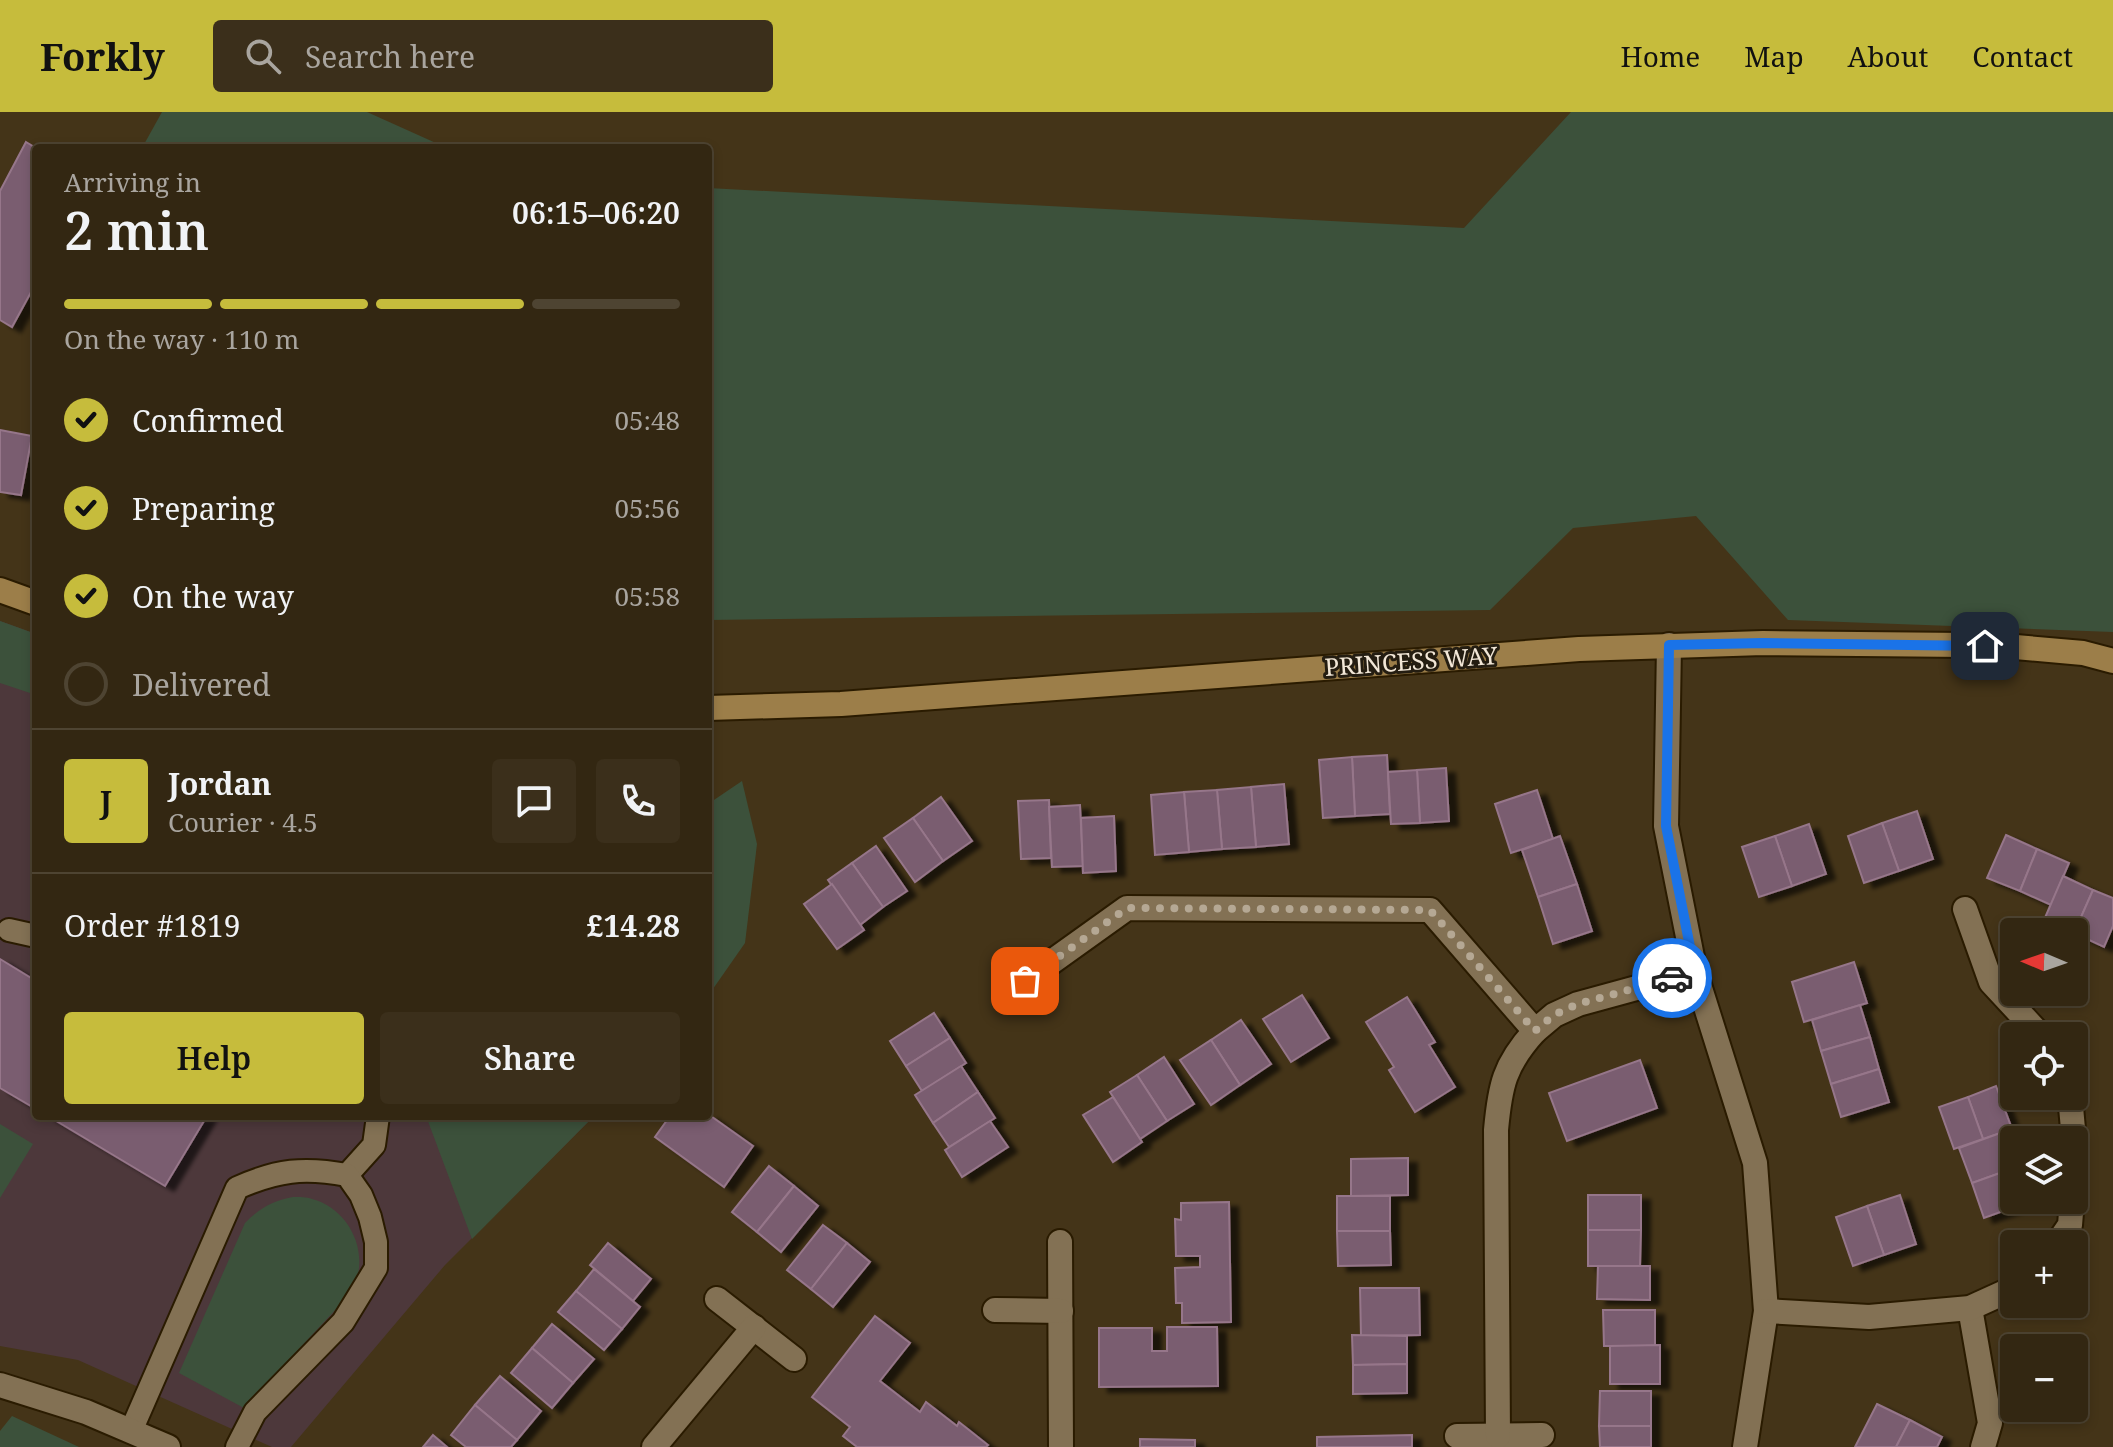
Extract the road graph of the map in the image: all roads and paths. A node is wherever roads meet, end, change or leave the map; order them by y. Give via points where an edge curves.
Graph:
1 (0, 590) edge
2 (32, 602) edge
3 (1669, 645) junction
4 (2113, 661) edge
5 (712, 708) edge
6 (1965, 909) dead end
7 (9, 930) dead end
8 (32, 935) edge
9 (1695, 972) junction
10 (1025, 981) dead end
11 (2028, 1022) edge
12 (1535, 1031) junction
13 (377, 1120) edge
14 (347, 1175) junction
15 (1060, 1242) dead end
16 (2000, 1294) edge
17 (717, 1299) dead end
18 (1970, 1308) junction
19 (995, 1310) dead end
20 (1061, 1311) junction
21 (1766, 1311) junction
22 (754, 1327) junction
23 (794, 1359) dead end
24 (0, 1385) edge
25 (131, 1431) junction
26 (1542, 1435) dead end
27 (1457, 1436) dead end
28 (1498, 1436) junction
29 (168, 1447) edge
30 (237, 1447) edge
31 (654, 1447) edge
32 (1061, 1447) edge
33 (1745, 1447) edge
34 (1983, 1447) edge

1 - 2 street
3 - 4 street, PRINCESS WAY via 2004,646
3 - 5 street, PRINCESS WAY via 841,704
3 - 9 street via 1666,826
6 - 11 street via 1991,982
7 - 8 lane
9 - 12 street via 1578,1004
9 - 21 street via 1755,1163
10 - 12 street via 1127,908 1430,910
12 - 28 street via 1508,1067 1497,1117
13 - 14 lane via 374,1145
14 - 25 lane via 291,1170 237,1188
14 - 30 lane via 370,1217 376,1268 343,1322 255,1412
15 - 20 street
16 - 18 street
17 - 22 street
18 - 21 street via 1869,1317
18 - 34 street via 1990,1423
19 - 20 street
20 - 32 street
21 - 33 street
22 - 23 street
22 - 31 street
24 - 25 street
25 - 29 street
26 - 28 street
27 - 28 street

